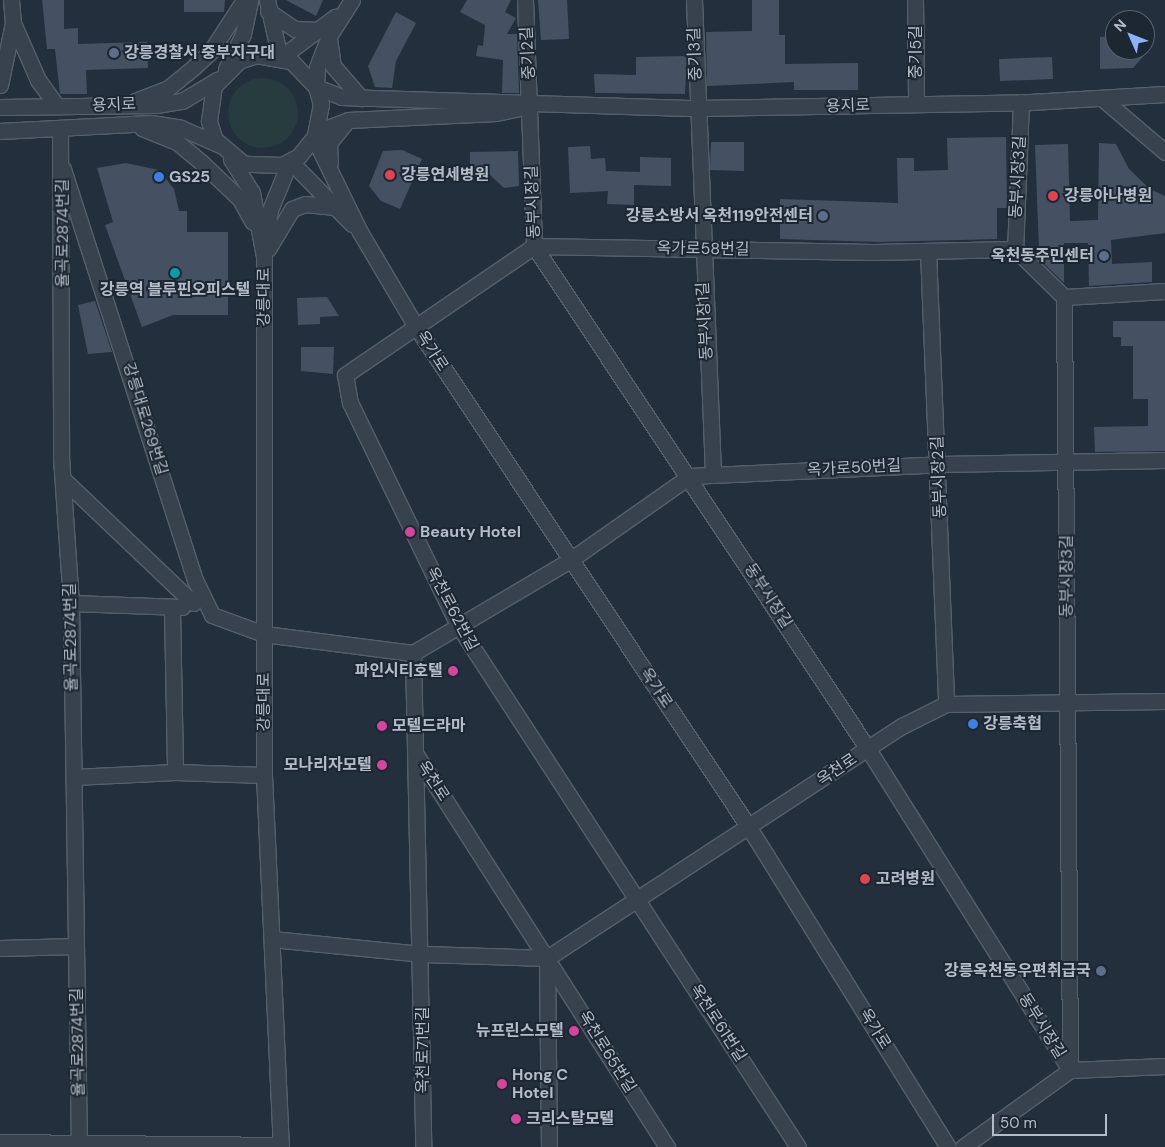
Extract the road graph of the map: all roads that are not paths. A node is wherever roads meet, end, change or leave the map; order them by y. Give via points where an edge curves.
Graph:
1 (11, 0) edge
2 (244, 0) edge
3 (250, 0) edge
4 (352, 0) edge
5 (525, 0) edge
6 (694, 0) edge
7 (915, 0) edge
8 (267, 5) edge
9 (13, 23) junction
10 (325, 33) junction
11 (280, 58) junction
12 (222, 75) junction
13 (0, 85) edge
14 (316, 87) junction
15 (1165, 94) edge
16 (361, 98) junction
17 (1104, 100) junction
18 (1021, 102) junction
19 (129, 104) junction
20 (916, 104) junction
21 (57, 106) junction
22 (530, 106) junction
23 (0, 107) edge
24 (697, 108) junction
25 (348, 120) junction
26 (127, 124) junction
27 (60, 128) junction
28 (0, 131) edge
29 (316, 134) junction
30 (224, 150) junction
31 (1165, 152) edge
32 (290, 161) junction
33 (63, 170) junction
34 (333, 177) junction
35 (335, 207) junction
36 (360, 232) junction
37 (534, 246) junction
38 (702, 249) junction
39 (1015, 249) junction
40 (928, 251) junction
41 (264, 256) junction
42 (1165, 290) edge
43 (1064, 297) junction
44 (415, 324) junction
45 (1165, 460) edge
46 (1067, 461) junction
47 (940, 464) junction
48 (713, 475) junction
49 (690, 476) junction
50 (64, 481) junction
51 (570, 560) junction
52 (71, 603) junction
53 (193, 603) junction
54 (172, 610) junction
55 (212, 615) junction
56 (458, 625) junction
57 (264, 634) junction
58 (413, 653) junction
59 (1165, 701) edge
60 (1067, 703) junction
61 (946, 704) junction
62 (868, 749) junction
63 (416, 755) junction
64 (175, 772) junction
65 (264, 775) junction
66 (74, 777) junction
67 (750, 829) junction
68 (638, 900) junction
69 (272, 940) junction
70 (76, 946) junction
71 (0, 948) edge
72 (423, 954) junction
73 (547, 958) junction
74 (1165, 1066) edge
75 (1070, 1070) junction
76 (0, 1142) edge
77 (281, 1146) edge
78 (79, 1147) edge
79 (187, 1147) edge
80 (423, 1147) edge
81 (549, 1147) edge
82 (666, 1147) edge
83 (798, 1147) edge
84 (948, 1147) edge
85 (963, 1147) edge

1 - 9 street
2 - 19 street via 211,51 194,67 167,89
3 - 12 street via 243,34
4 - 10 street
5 - 22 street, 중기2길
6 - 24 street, 중기3길
7 - 20 street, 중기5길
8 - 10 street via 295,30
8 - 11 street
9 - 13 street
9 - 21 street via 38,80
10 - 11 street
10 - 14 street
10 - 16 street via 333,66
11 - 12 street via 256,56
11 - 14 street via 305,72
12 - 19 street, 용지로 via 182,101
12 - 30 street via 208,104 209,121
14 - 16 street, 용지로 via 342,97
14 - 29 street via 320,104
15 - 17 street, 용지로
16 - 22 street, 용지로 via 498,99
17 - 18 street, 용지로
17 - 31 street
18 - 20 street, 용지로
18 - 39 street, 동부시장3길
19 - 21 street, 용지로
20 - 24 street, 용지로
21 - 23 street, 용지로
22 - 24 street, 용지로
22 - 25 street, 용지로 via 496,114
22 - 37 street, 동부시장길
24 - 38 street, 동부시장1길
25 - 29 street, 용지로
25 - 34 street via 329,143
26 - 27 street, 용지로
26 - 30 street, 용지로 via 181,128
26 - 41 street via 177,142 240,199 251,214
27 - 28 street, 용지로
27 - 33 street, 율곡로2874번길
29 - 32 street
29 - 34 street
30 - 32 street via 263,168
30 - 41 street via 252,192
32 - 35 street
32 - 41 street via 270,210
33 - 50 street, 율곡로2874번길
33 - 55 street, 강릉대로269번길 via 195,580
34 - 36 street
35 - 36 street
35 - 41 street via 305,204 292,210
36 - 44 street, 옥가로
37 - 38 street, 옥가로58번길
37 - 44 street
37 - 49 street, 동부시장길
38 - 40 street, 옥가로58번길
38 - 48 street, 동부시장1길
39 - 40 street, 옥가로58번길
39 - 43 street
40 - 47 street, 동부시장2길
41 - 57 street, 강릉대로
42 - 43 street
43 - 46 street, 동부시장3길
44 - 51 street, 옥가로
44 - 56 street, 옥천로62번길 via 345,375 350,403
45 - 46 street, 옥가로50번길
46 - 47 street, 옥가로50번길
46 - 60 street, 동부시장3길
47 - 48 street, 옥가로50번길
47 - 61 street, 동부시장2길
48 - 49 street, 옥가로50번길
49 - 51 street
49 - 62 street, 동부시장길
50 - 52 street, 율곡로2874번길
50 - 53 street
51 - 56 street
51 - 67 street, 옥가로
52 - 54 street
52 - 66 street, 율곡로2874번길
53 - 54 street
53 - 55 street
54 - 64 street
55 - 57 street
56 - 58 street
56 - 68 street, 옥천로62번길
57 - 58 street
57 - 65 street, 강릉대로
58 - 63 street, 옥천로
59 - 60 street, 옥천로
60 - 61 street, 옥천로
60 - 75 street, 동부시장3길
61 - 62 street, 옥천로
62 - 67 street, 옥천로
62 - 75 street, 동부시장길
63 - 72 street, 옥천로
63 - 73 street, 옥천로
64 - 65 street
64 - 66 street
65 - 69 street, 강릉대로
66 - 70 street, 율곡로2874번길
67 - 68 street, 옥천로
67 - 84 street, 옥가로
68 - 73 street, 옥천로
68 - 83 street, 옥천로61번길
69 - 72 street
69 - 77 street, 강릉대로
70 - 71 street
70 - 78 street, 율곡로2874번길
72 - 73 street
72 - 80 street, 옥천로71번길
73 - 81 street
73 - 82 street, 옥천로65번길
74 - 75 street
75 - 85 street
76 - 78 street
77 - 79 street
78 - 79 street

